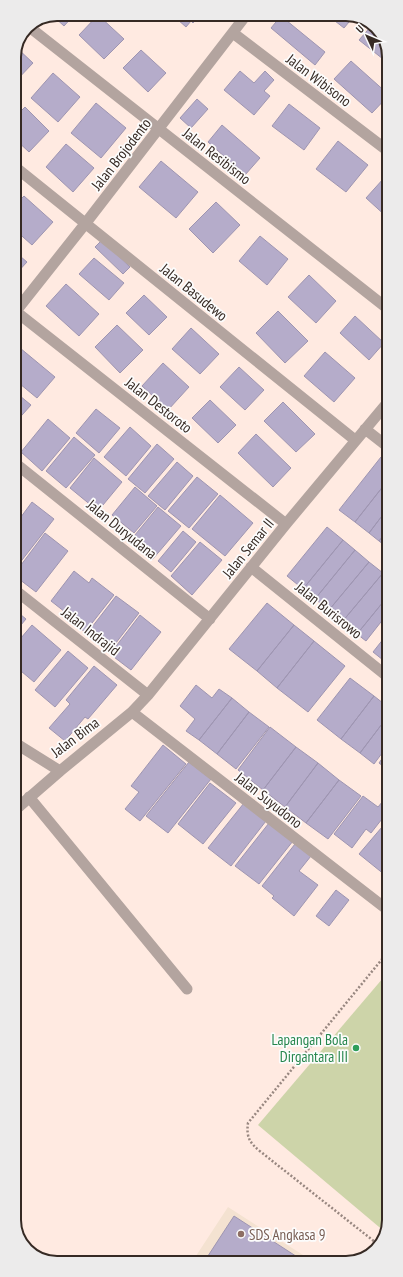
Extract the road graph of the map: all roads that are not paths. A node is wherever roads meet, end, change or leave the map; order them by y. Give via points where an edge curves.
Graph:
1 (242, 21) edge
2 (34, 30) edge
3 (233, 33) junction
4 (159, 129) junction
5 (382, 146) edge
6 (21, 172) edge
7 (86, 224) junction
8 (21, 303) edge
9 (382, 304) edge
10 (21, 315) edge
11 (382, 409) edge
12 (365, 429) junction
13 (355, 440) junction
14 (382, 442) edge
15 (21, 469) edge
16 (286, 524) junction
17 (251, 567) junction
18 (21, 595) edge
19 (210, 619) junction
20 (382, 672) edge
21 (148, 695) junction
22 (132, 712) junction
23 (21, 747) edge
24 (60, 771) junction
25 (29, 797) junction
26 (21, 804) edge
27 (382, 906) edge
28 (187, 989) dead end

1 - 3 street, Jalan Brojodento
2 - 4 street, Jalan Resibismo
3 - 4 street, Jalan Brojodento
3 - 5 street, Jalan Wibisono
4 - 7 street, Jalan Brojodento
4 - 9 street, Jalan Resibismo
6 - 7 street, Jalan Basudewo
7 - 8 street, Jalan Brojodento
7 - 13 street, Jalan Basudewo
10 - 16 street, Jalan Destoroto
11 - 12 street, Jalan Semar II
12 - 13 street, Jalan Semar II
12 - 14 street
13 - 16 street, Jalan Semar II
15 - 19 street, Jalan Duryudana
16 - 17 street, Jalan Semar II
17 - 19 street, Jalan Semar II
17 - 20 street, Jalan Burisrowo
18 - 21 street, Jalan Indrajid
19 - 21 street, Jalan Semar II
21 - 22 street, Jalan Semar II
22 - 24 street, Jalan Bima
22 - 27 street, Jalan Suyudono
23 - 24 street, Jalan Bima
24 - 25 street
25 - 26 street
25 - 28 street

